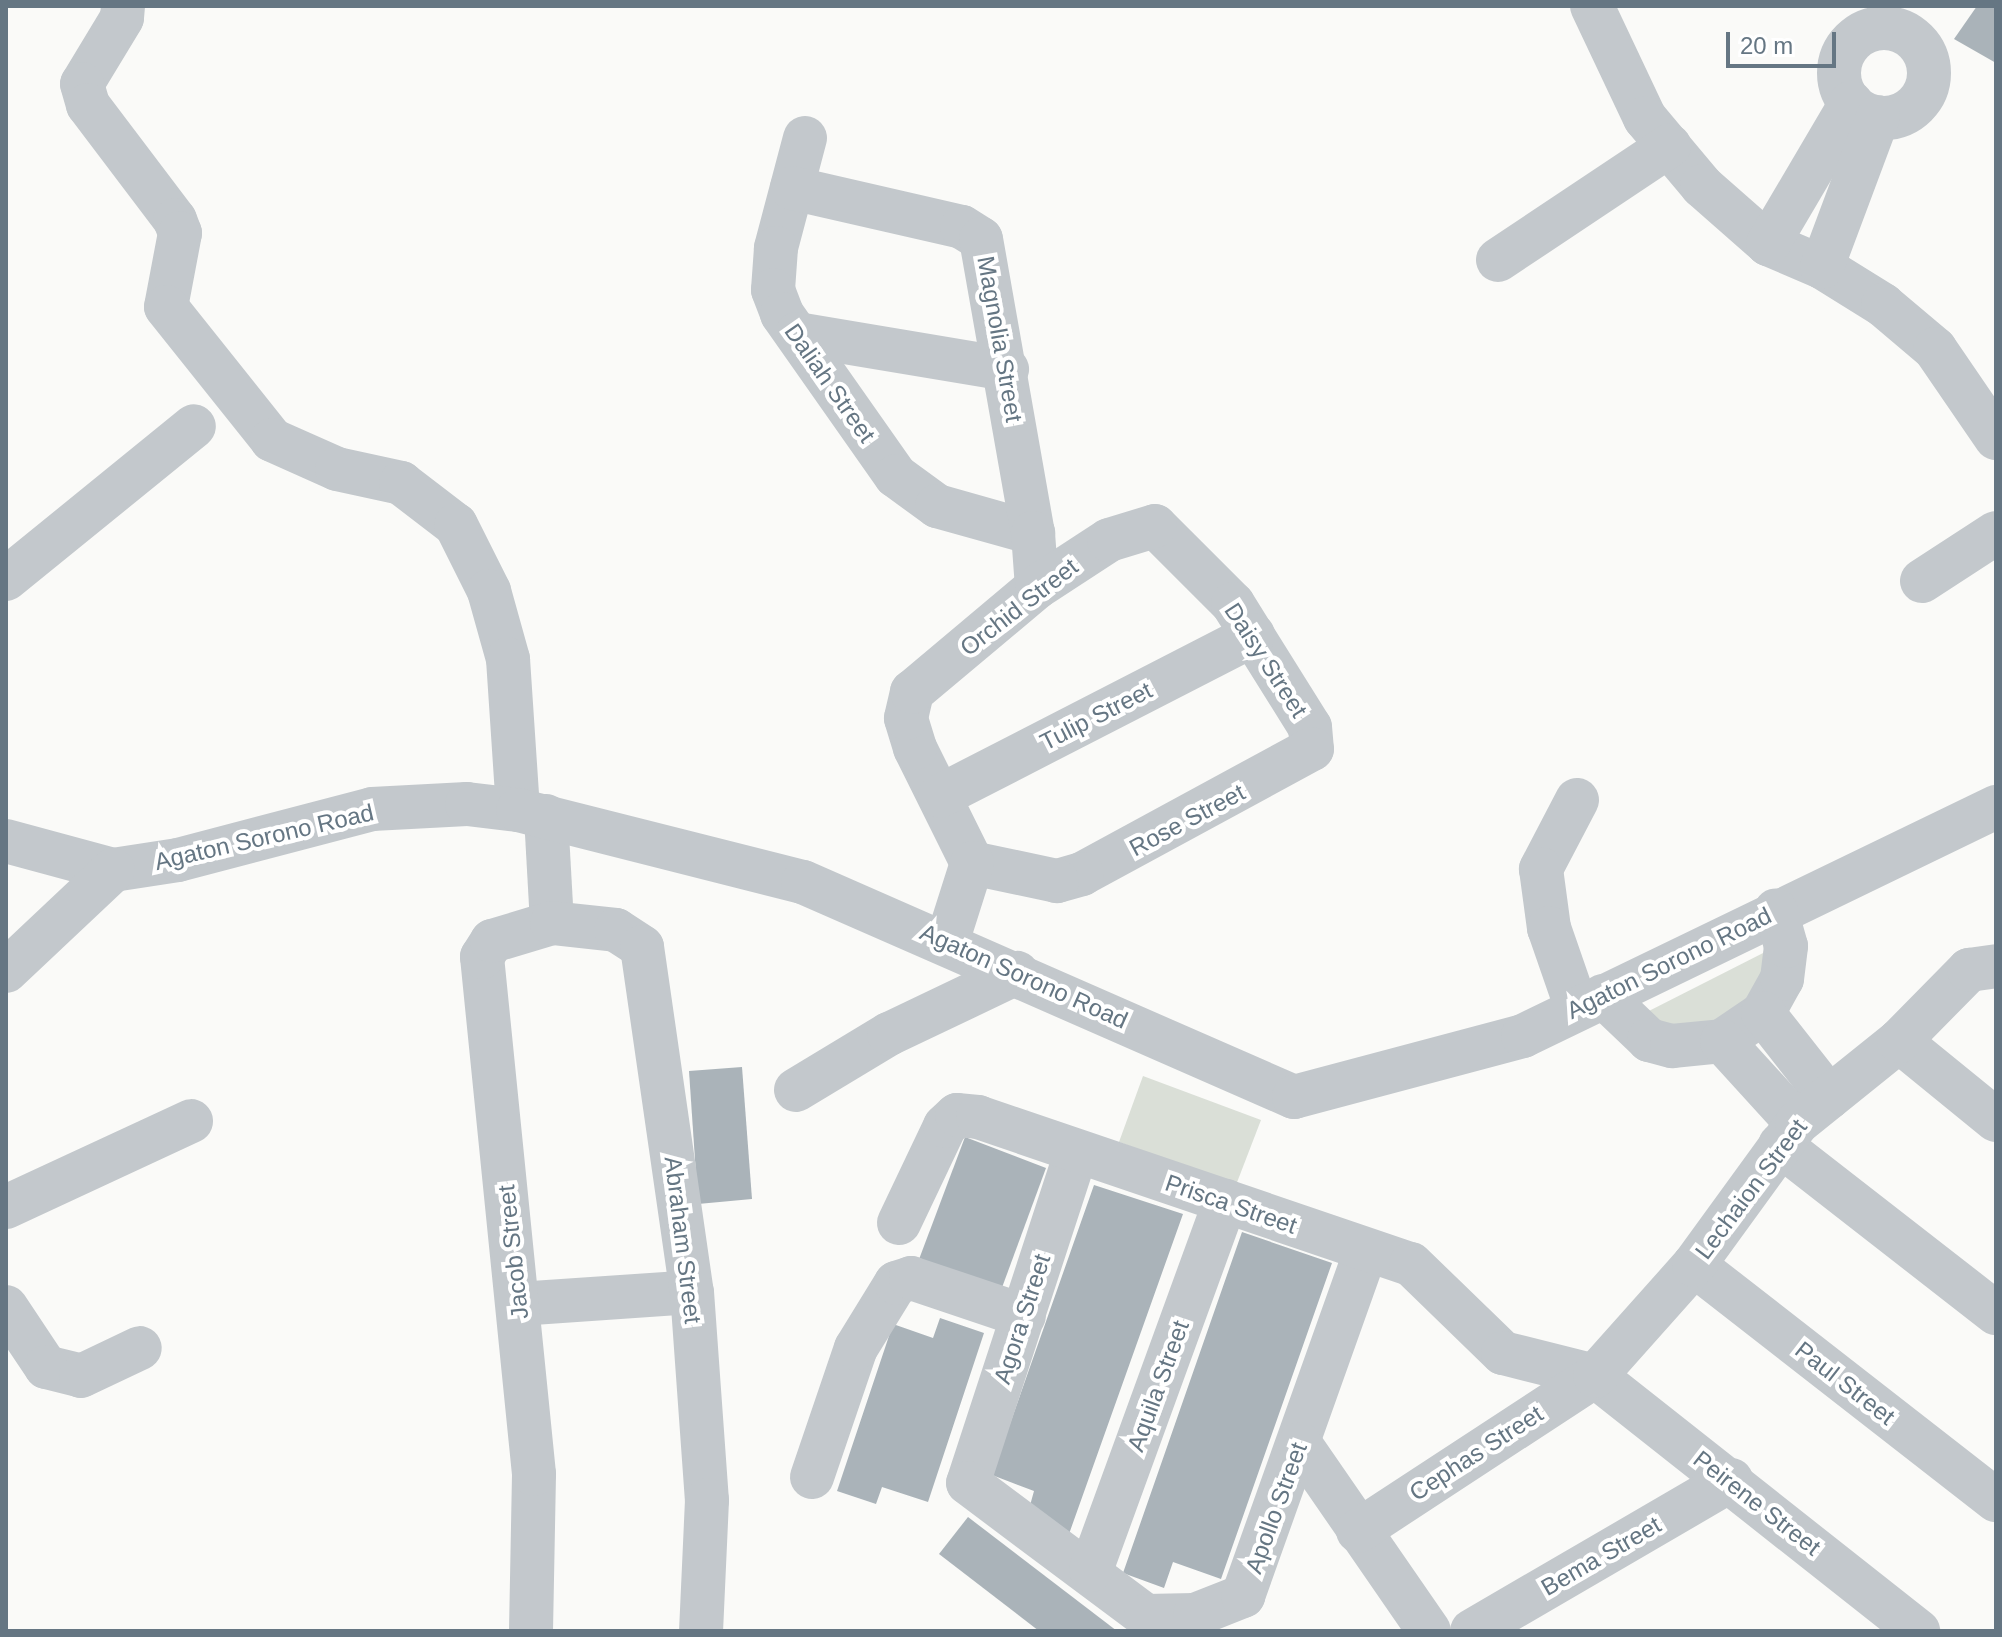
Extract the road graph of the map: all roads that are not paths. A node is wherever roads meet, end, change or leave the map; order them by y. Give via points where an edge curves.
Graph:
1 (123, 6) edge
2 (1592, 6) edge
3 (1850, 20) edge
4 (1918, 21) edge
5 (1864, 110) junction
6 (805, 138) dead end
7 (1669, 146) junction
8 (792, 188) junction
9 (1768, 244) junction
10 (1498, 260) dead end
11 (1822, 267) junction
12 (797, 334) junction
13 (1007, 369) junction
14 (194, 426) dead end
15 (1996, 438) edge
16 (1132, 531) joint
17 (1033, 533) junction
18 (1996, 533) edge
19 (6, 579) edge
20 (1922, 581) dead end
21 (1037, 587) junction
22 (1253, 635) junction
23 (1312, 749) joint
24 (940, 796) junction
25 (1577, 800) dead end
26 (1996, 807) edge
27 (532, 813) junction
28 (6, 841) edge
29 (972, 863) junction
30 (113, 870) junction
31 (1776, 910) junction
32 (552, 923) junction
33 (947, 942) junction
34 (1996, 966) edge
35 (6, 971) edge
36 (1017, 973) junction
37 (1590, 1003) junction
38 (1763, 1013) junction
39 (1722, 1041) junction
40 (1899, 1041) junction
41 (796, 1090) dead end
42 (1996, 1120) edge
43 (191, 1121) dead end
44 (1802, 1122) junction
45 (1076, 1153) junction
46 (1225, 1201) junction
47 (6, 1207) edge
48 (899, 1223) dead end
49 (1366, 1251) junction
50 (1694, 1265) junction
51 (692, 1292) junction
52 (518, 1304) junction
53 (6, 1307) edge
54 (1996, 1313) edge
55 (1024, 1316) junction
56 (140, 1348) dead end
57 (1595, 1376) junction
58 (1300, 1444) junction
59 (812, 1477) dead end
60 (1731, 1480) junction
61 (968, 1483) joint
62 (1996, 1500) edge
63 (1358, 1531) junction
64 (1091, 1570) junction
65 (531, 1631) edge
66 (701, 1631) edge
67 (1429, 1631) edge
68 (1472, 1631) edge
69 (1918, 1631) edge

1 - 27 street via 122,18 82,84 88,105 180,233 166,307 272,440 337,469 401,483 456,525 489,591 508,659
2 - 7 street via 1645,118
3 - 4 street via 1885,27
3 - 5 street via 1841,59 1842,90
4 - 5 street via 1927,59 1926,89 1907,112
5 - 9 street
5 - 11 street
6 - 8 street, Daliah Street
7 - 9 street via 1702,186
7 - 10 street
8 - 12 street, Daliah Street via 776,248 773,290
8 - 13 street, Magnolia Street via 962,227 981,239
9 - 11 street
11 - 15 street via 1883,305 1935,349
12 - 13 street
12 - 17 street, Daliah Street via 896,476 937,506
13 - 17 street, Magnolia Street
14 - 19 street
16 - 21 street, Orchid Street
16 - 22 street, Daisy Street via 1155,526 1233,604
17 - 21 street, Magnolia Street
18 - 20 street
21 - 24 street, Orchid Street via 912,692 906,718
22 - 23 street, Daisy Street via 1310,727
22 - 24 street, Tulip Street
23 - 29 street, Rose Street via 1082,874 1057,881
24 - 29 street
25 - 37 street via 1541,869 1549,928
26 - 31 street, Agaton Sorono Road
27 - 30 street, Agaton Sorono Road via 467,804 372,809 178,860
27 - 32 street
27 - 33 street, Agaton Sorono Road via 803,882
28 - 30 street, Agaton Sorono Road
29 - 33 street
30 - 35 street
31 - 37 street, Agaton Sorono Road
31 - 38 street via 1786,946 1782,979
32 - 51 street, Abraham Street via 616,930 642,947
32 - 52 street, Jacob Street via 492,941 482,957
33 - 36 street, Agaton Sorono Road
34 - 40 street, Lechaion Street via 1969,970
36 - 37 street, Agaton Sorono Road via 1294,1097 1523,1036
36 - 41 street via 889,1034
37 - 39 street via 1649,1040 1672,1046
38 - 39 street
38 - 44 street
39 - 44 street
40 - 42 street
40 - 44 street, Lechaion Street
43 - 47 street
44 - 50 street, Lechaion Street
44 - 54 street
45 - 46 street, Prisca Street
45 - 48 street, Prisca Street via 978,1117 957,1115 945,1126
45 - 55 street, Agora Street
46 - 49 street, Prisca Street
46 - 64 street, Aquila Street
49 - 57 street, Prisca Street via 1411,1264 1503,1353
49 - 58 street, Apollo Street
50 - 57 street, Lechaion Street
50 - 62 street, Paul Street
51 - 52 street
51 - 66 street, Abraham Street via 707,1500
52 - 65 street, Jacob Street via 534,1474
53 - 56 street via 46,1367 81,1376
55 - 59 street via 911,1278 896,1283 856,1348
55 - 61 street, Agora Street
57 - 60 street, Peirene Street
57 - 63 street, Cephas Street
58 - 63 street
58 - 64 street, Apollo Street via 1243,1596 1195,1615 1146,1616
60 - 68 street, Bema Street
60 - 69 street, Peirene Street
61 - 64 street, Apollo Street
63 - 67 street

